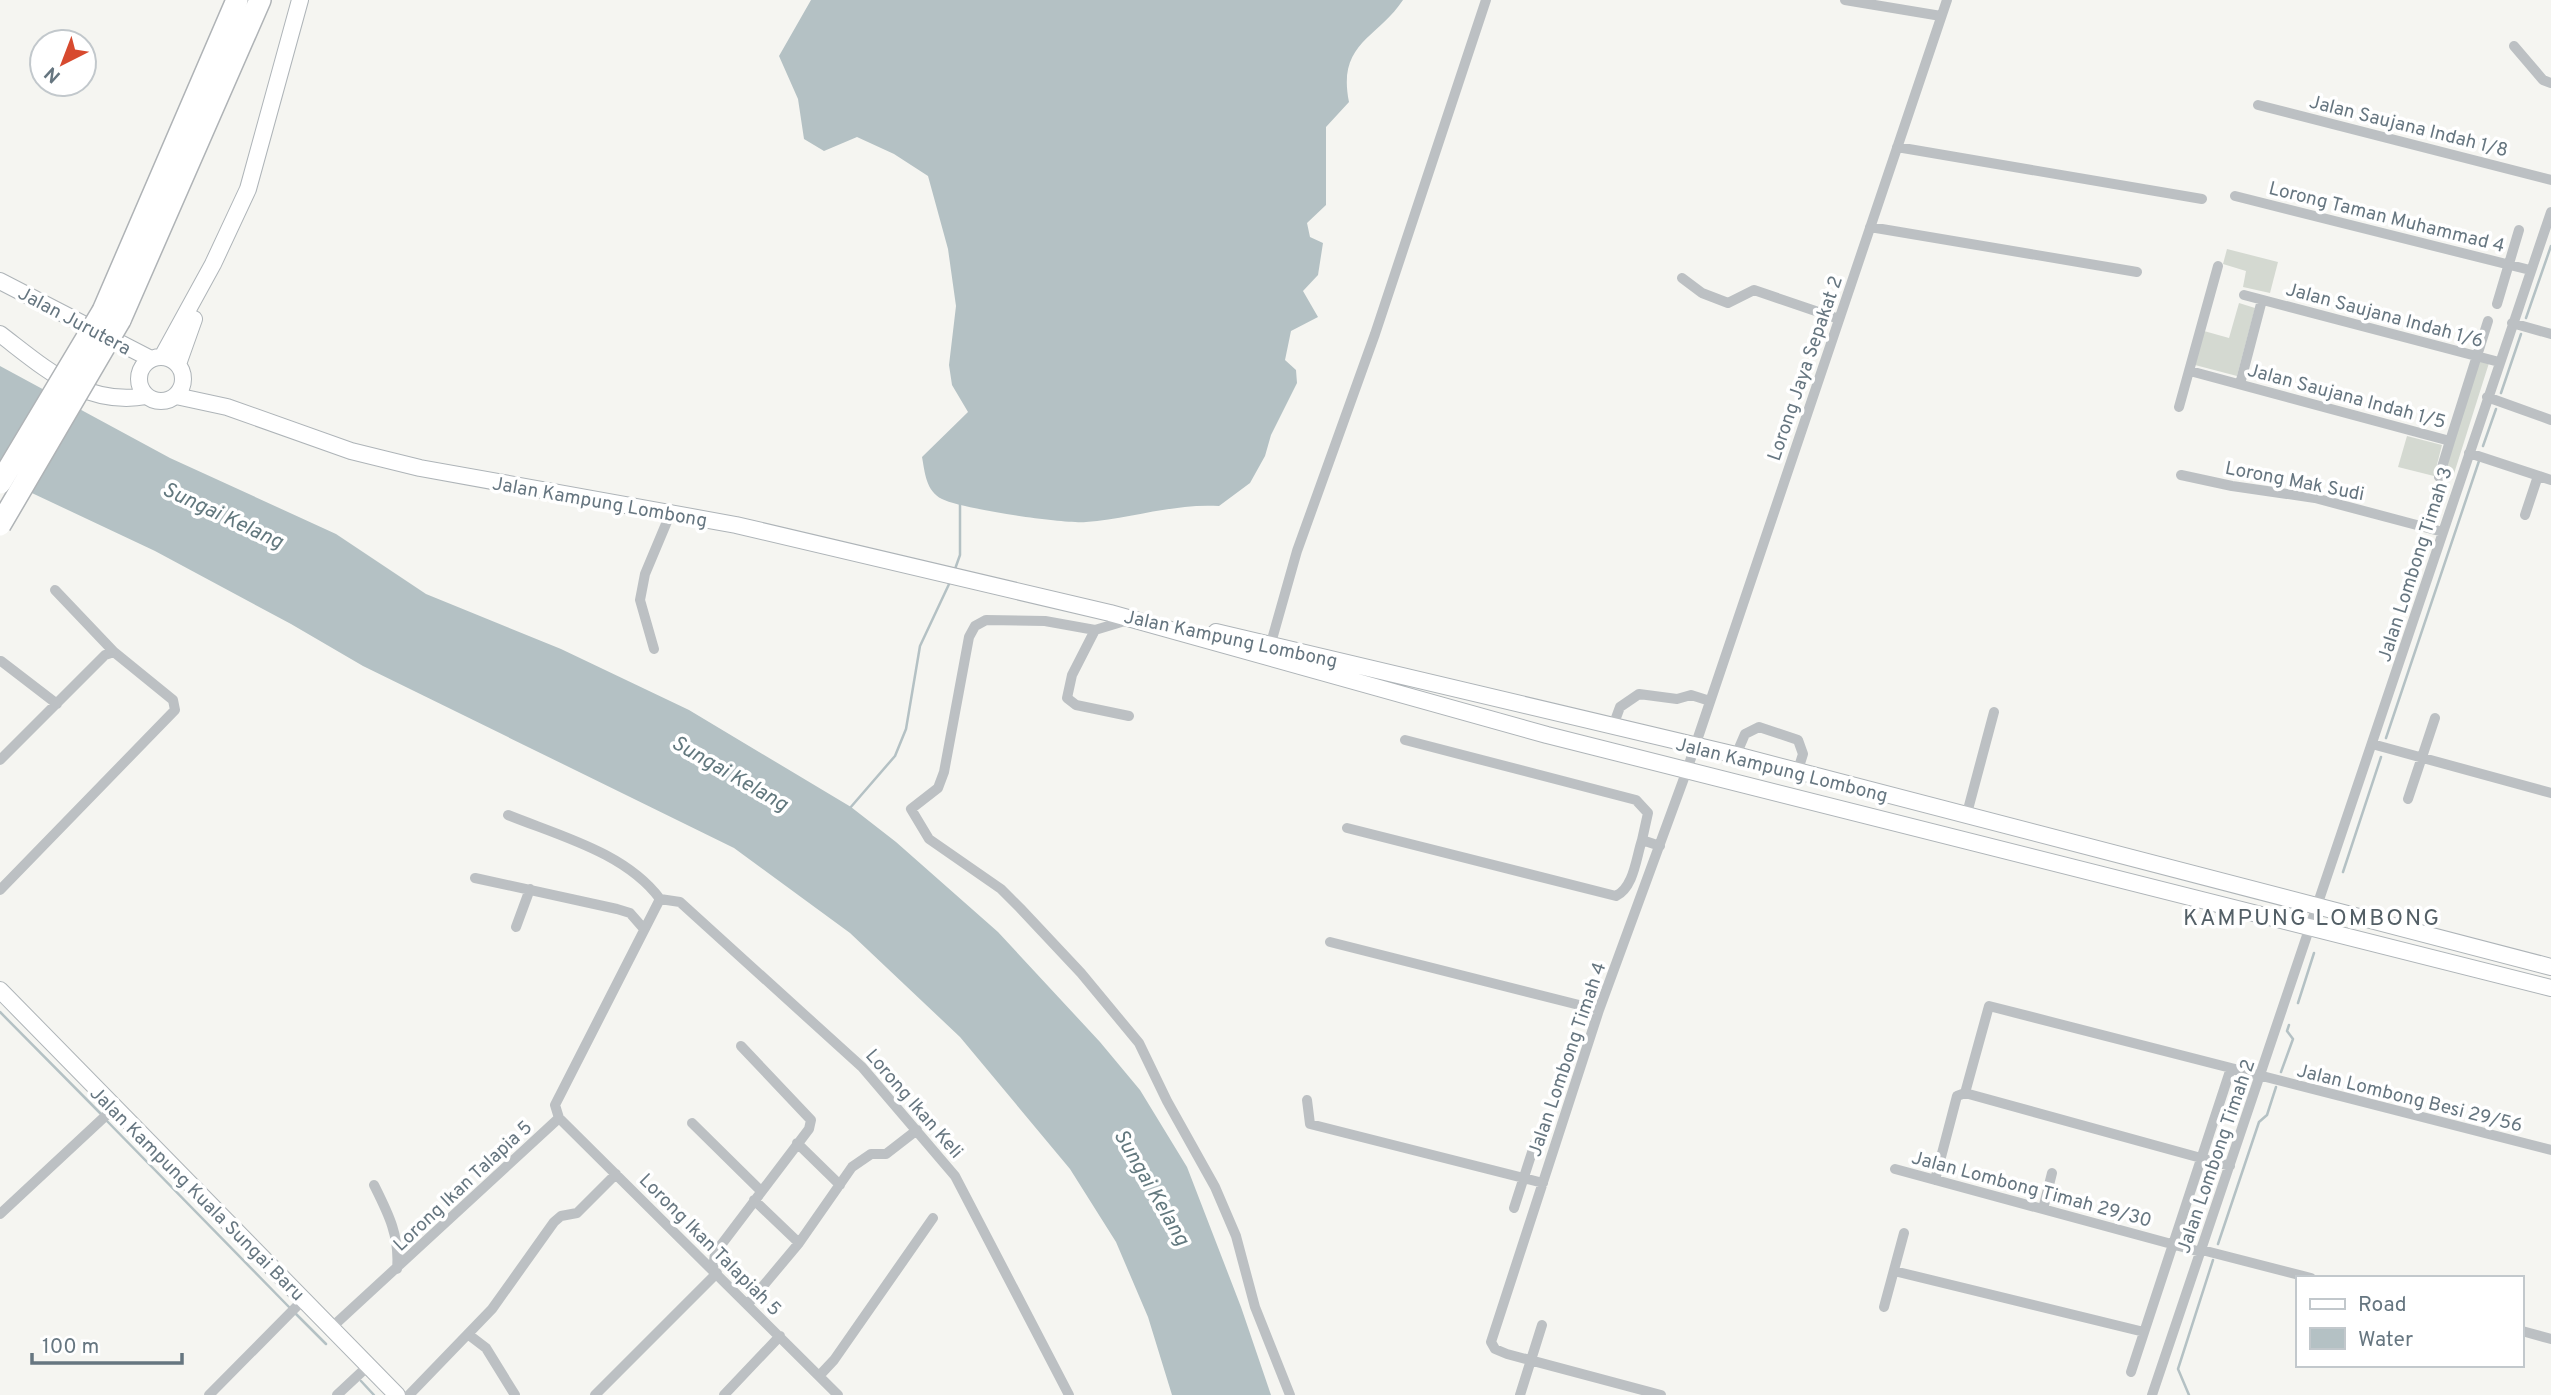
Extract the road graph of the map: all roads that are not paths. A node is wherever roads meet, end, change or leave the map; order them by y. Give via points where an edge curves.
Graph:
1 (237, 0) edge
2 (260, 0) edge
3 (300, 0) edge
4 (1486, 0) edge
5 (1845, 0) edge
6 (1947, 0) edge
7 (1941, 16) junction
8 (2514, 46) dead end
9 (2551, 83) edge
10 (2258, 105) dead end
11 (1897, 147) junction
12 (2551, 180) edge
13 (2235, 196) dead end
14 (2202, 200) dead end
15 (2551, 212) edge
16 (1870, 227) junction
17 (2519, 230) dead end
18 (214, 264) junction
19 (2509, 265) junction
20 (2218, 266) dead end
21 (2530, 270) junction
22 (2137, 272) dead end
23 (1682, 278) dead end
24 (0, 281) edge
25 (2244, 295) dead end
26 (2262, 300) junction
27 (2497, 304) dead end
28 (111, 315) junction
29 (1839, 319) junction
30 (2488, 321) dead end
31 (2512, 323) junction
32 (0, 334) edge
33 (2551, 334) edge
34 (2477, 355) junction
35 (156, 358) junction
36 (2499, 362) junction
37 (180, 371) junction
38 (2190, 371) junction
39 (2239, 384) junction
40 (176, 396) junction
41 (148, 397) junction
42 (2487, 397) junction
43 (227, 407) junction
44 (2179, 408) dead end
45 (2551, 420) edge
46 (2450, 441) junction
47 (2469, 453) junction
48 (2181, 474) dead end
49 (2538, 476) junction
50 (2439, 477) dead end
51 (2551, 480) edge
52 (0, 483) edge
53 (671, 512) junction
54 (2525, 515) dead end
55 (0, 525) edge
56 (2443, 532) junction
57 (55, 590) dead end
58 (1110, 612) junction
59 (1131, 619) junction
60 (1095, 631) junction
61 (654, 649) dead end
62 (1269, 650) junction
63 (114, 652) junction
64 (1, 661) edge
65 (1710, 701) junction
66 (57, 704) junction
67 (1994, 712) dead end
68 (1129, 716) dead end
69 (2435, 718) dead end
70 (1613, 726) junction
71 (1405, 740) dead end
72 (2372, 744) junction
73 (1695, 747) junction
74 (1736, 755) junction
75 (2422, 758) junction
76 (0, 760) edge
77 (1687, 770) junction
78 (1797, 773) junction
79 (2551, 793) edge
80 (2408, 799) dead end
81 (508, 815) dead end
82 (1966, 817) junction
83 (1347, 828) dead end
84 (1642, 840) junction
85 (1660, 846) junction
86 (475, 878) dead end
87 (530, 889) junction
88 (0, 890) edge
89 (660, 899) junction
90 (2318, 907) junction
91 (516, 928) dead end
92 (2311, 928) junction
93 (644, 929) junction
94 (1330, 942) dead end
95 (2551, 967) edge
96 (2551, 988) edge
97 (0, 990) edge
98 (1599, 1010) junction
99 (741, 1046) dead end
100 (2231, 1068) junction
101 (2260, 1077) junction
102 (1965, 1093) junction
103 (1307, 1100) dead end
104 (111, 1110) junction
105 (559, 1118) junction
106 (692, 1123) dead end
107 (917, 1130) junction
108 (797, 1143) junction
109 (1535, 1143) dead end
110 (2551, 1150) edge
111 (2200, 1157) junction
112 (2230, 1166) junction
113 (1895, 1169) dead end
114 (2052, 1173) dead end
115 (616, 1174) junction
116 (1523, 1178) junction
117 (1935, 1180) junction
118 (1543, 1183) junction
119 (374, 1185) dead end
120 (839, 1185) junction
121 (758, 1195) junction
122 (1514, 1208) dead end
123 (2043, 1209) junction
124 (0, 1214) edge
125 (933, 1218) dead end
126 (1904, 1233) dead end
127 (799, 1243) junction
128 (2172, 1244) junction
129 (2201, 1251) junction
130 (397, 1269) junction
131 (715, 1271) junction
132 (1894, 1271) junction
133 (2303, 1276) edge
134 (299, 1304) junction
135 (748, 1304) junction
136 (1884, 1307) dead end
137 (1542, 1325) dead end
138 (331, 1328) junction
139 (2523, 1331) edge
140 (2144, 1332) junction
141 (469, 1335) junction
142 (780, 1336) junction
143 (2551, 1339) edge
144 (1531, 1361) junction
145 (368, 1366) junction
146 (2131, 1372) dead end
147 (819, 1376) junction
148 (209, 1395) edge
149 (337, 1395) edge
150 (397, 1395) edge
151 (409, 1395) edge
152 (515, 1395) edge
153 (595, 1395) edge
154 (724, 1395) edge
155 (838, 1395) edge
156 (1069, 1395) edge
157 (1290, 1395) edge
158 (1520, 1395) edge
159 (1661, 1395) edge
160 (2152, 1395) edge

1 - 28 highway
2 - 28 highway
3 - 18 street via 248,189
4 - 62 street via 1297,551
5 - 7 street
6 - 7 street, Lorong Jaya Sepakat 2
7 - 11 street, Lorong Jaya Sepakat 2
8 - 9 street via 2543,80
10 - 12 street, Jalan Saujana Indah 1/8
11 - 14 street
11 - 16 street, Lorong Jaya Sepakat 2
13 - 19 street, Lorong Taman Muhammad 4
15 - 21 street, Jalan Lombong Timah 3
16 - 22 street
16 - 29 street, Lorong Jaya Sepakat 2
17 - 19 street
18 - 35 street
18 - 37 street
19 - 21 street, Lorong Taman Muhammad 4
19 - 27 street
20 - 38 street
21 - 31 street, Jalan Lombong Timah 3
23 - 29 street via 1702,293 1728,303 1754,290
24 - 35 street, Jalan Jurutera
25 - 26 street, Jalan Saujana Indah 1/6
26 - 34 street, Jalan Saujana Indah 1/6
26 - 39 street
28 - 52 highway, bridge
28 - 55 highway, bridge
29 - 65 street, Lorong Jaya Sepakat 2
30 - 34 street, Jalan Saujana Indah 1/5
31 - 33 street
31 - 36 street, Jalan Lombong Timah 3
32 - 41 street via 75,386 101,398
34 - 36 street, Jalan Saujana Indah 1/6
34 - 46 street, Jalan Saujana Indah 1/5
35 - 37 street
35 - 41 street via 139,377
36 - 42 street, Jalan Lombong Timah 3
37 - 40 street
37 - 43 street
38 - 39 street, Jalan Saujana Indah 1/5
38 - 44 street
39 - 46 street, Jalan Saujana Indah 1/5
40 - 41 street via 165,401
40 - 43 street
42 - 45 street
42 - 47 street, Jalan Lombong Timah 3
43 - 53 street, Jalan Kampung Lombong via 351,451 420,468
46 - 50 street
47 - 49 street
47 - 56 street, Jalan Lombong Timah 3
48 - 56 street, Lorong Mak Sudi via 2315,498
49 - 51 street
49 - 54 street
53 - 58 street, Jalan Kampung Lombong
53 - 61 street via 645,575 640,600
56 - 72 street, Jalan Lombong Timah 3
57 - 63 street
58 - 59 street, Jalan Kampung Lombong
58 - 62 street, Jalan Kampung Lombong via 1146,616
59 - 60 street
59 - 62 street, Jalan Kampung Lombong
60 - 68 street via 1073,675 1068,698 1076,705
60 - 157 street via 1045,621 986,620 975,626 968,637 944,772 937,788 911,809 929,839 1001,889 1020,908 1139,1043 1215,1187
62 - 70 street, Jalan Kampung Lombong
62 - 77 street, Jalan Kampung Lombong via 1547,735
63 - 66 street via 105,655
63 - 88 street via 173,700 175,710
64 - 66 street
65 - 70 street via 1691,695 1677,699 1639,694 1620,707
65 - 73 street, Lorong Jaya Sepakat 2
66 - 76 street
67 - 82 street
69 - 75 street
70 - 73 street, Jalan Kampung Lombong
71 - 84 street via 1636,800 1648,813
72 - 75 street
72 - 90 street, Jalan Lombong Timah 3
73 - 74 street, Jalan Kampung Lombong
73 - 77 street, Jalan Lombong Timah 4
74 - 78 street, Jalan Kampung Lombong
74 - 78 street via 1745,734 1759,727 1798,740 1803,754
75 - 79 street
75 - 80 street
77 - 85 street, Jalan Lombong Timah 4
77 - 92 street, Jalan Kampung Lombong
78 - 82 street, Jalan Kampung Lombong
81 - 89 street via 631,870 646,880
82 - 90 street, Jalan Kampung Lombong
83 - 84 street via 1616,896 1629,884
84 - 85 street
85 - 98 street, Jalan Lombong Timah 4
86 - 87 street
87 - 91 street
87 - 93 street via 630,913
89 - 93 street, Lorong Ikan Talapia 5
89 - 107 street, Lorong Ikan Keli via 680,902 691,911 862,1068
90 - 92 street, Jalan Lombong Timah 3
90 - 95 street, Jalan Kampung Lombong
92 - 96 street, Jalan Kampung Lombong
92 - 101 street, Jalan Lombong Timah 2
93 - 105 street, Lorong Ikan Talapia 5 via 555,1105
94 - 98 street
97 - 104 street, Jalan Kampung Kuala Sungai Baru
98 - 118 street, Jalan Lombong Timah 4
99 - 108 street via 808,1114 809,1129
100 - 101 street, Jalan Lombong Besi 29/56
100 - 102 street, Jalan Lombong Besi 29/56 via 1989,1006
100 - 111 street
101 - 110 street, Jalan Lombong Besi 29/56
101 - 112 street, Jalan Lombong Timah 2
102 - 111 street
102 - 117 street via 1957,1096
103 - 116 street via 1310,1124
104 - 124 street
104 - 134 street, Jalan Kampung Kuala Sungai Baru
105 - 115 street, Lorong Ikan Talapiah 5
105 - 130 street, Lorong Ikan Talapia 5
106 - 121 street
107 - 120 street via 886,1154 871,1154 852,1167
107 - 156 street, Lorong Ikan Keli via 955,1176
108 - 120 street
108 - 121 street
109 - 116 street
111 - 112 street
111 - 128 street
112 - 129 street, Jalan Lombong Timah 2
113 - 117 street, Jalan Lombong Timah 29/30
114 - 123 street
115 - 131 street, Lorong Ikan Talapiah 5
115 - 141 street via 577,1213 554,1222
116 - 118 street
116 - 122 street
117 - 123 street, Jalan Lombong Timah 29/30
118 - 144 street, Jalan Lombong Timah 4 via 1491,1342 1495,1349
119 - 130 street via 399,1246
120 - 127 street
121 - 127 street
121 - 131 street via 715,1253
123 - 128 street, Jalan Lombong Timah 29/30
125 - 147 street
126 - 132 street
127 - 135 street
128 - 129 street, Jalan Lombong Timah 29/30
128 - 140 street
129 - 133 street, Jalan Lombong Timah 29/30
129 - 160 street, Jalan Lombong Timah 2
130 - 138 street, Lorong Ikan Talapia 5
131 - 135 street, Lorong Ikan Talapiah 5
131 - 153 street
132 - 136 street
132 - 140 street
134 - 138 street, Jalan Kampung Kuala Sungai Baru
134 - 148 street
135 - 142 street, Lorong Ikan Talapiah 5
137 - 144 street
138 - 145 street, Jalan Kampung Kuala Sungai Baru
139 - 143 street
140 - 146 street
141 - 151 street
141 - 152 street via 486,1348
142 - 147 street, Lorong Ikan Talapiah 5
142 - 154 street
144 - 158 street
144 - 159 street
145 - 149 street
145 - 150 street, Jalan Kampung Kuala Sungai Baru
147 - 155 street, Lorong Ikan Talapiah 5

